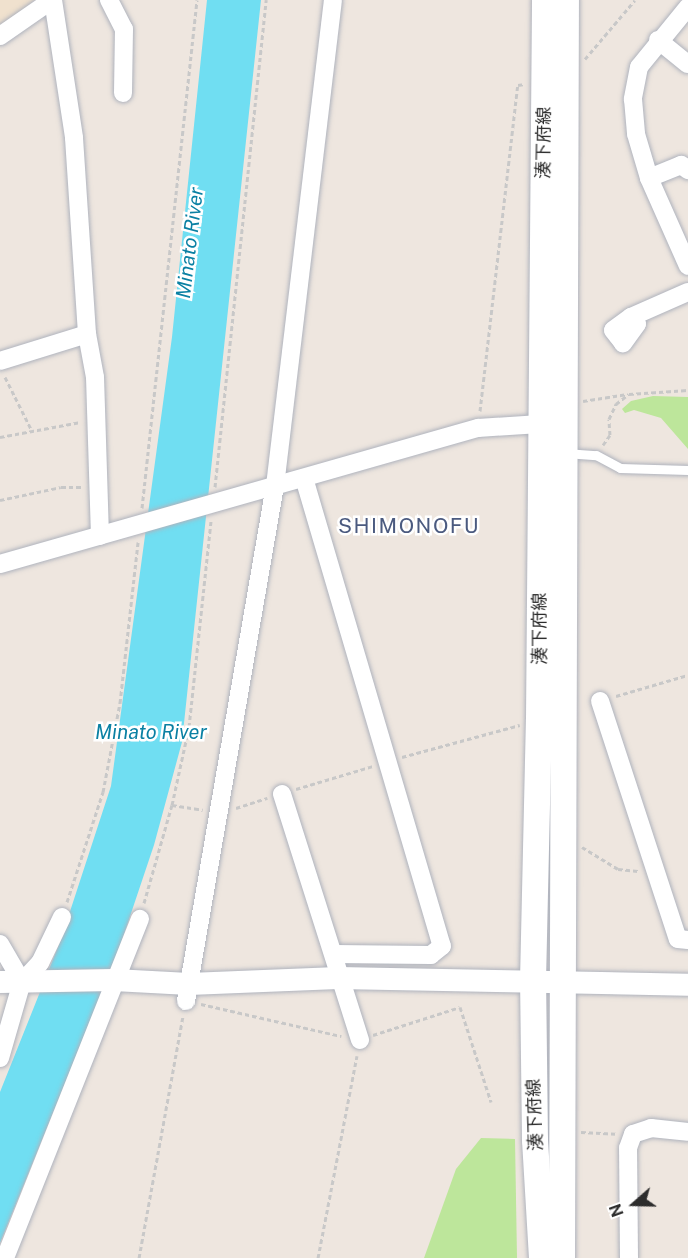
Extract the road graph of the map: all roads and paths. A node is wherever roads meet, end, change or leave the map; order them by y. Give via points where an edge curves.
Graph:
1 (52, 0) edge
2 (109, 0) edge
3 (197, 0) edge
4 (266, 0) edge
5 (333, 0) edge
6 (546, 0) edge
7 (566, 0) edge
8 (635, 0) edge
9 (688, 7) edge
10 (0, 36) edge
11 (658, 40) junction
12 (565, 58) junction
13 (688, 64) edge
14 (545, 80) junction
15 (123, 93) dead end
16 (688, 170) edge
17 (649, 178) junction
18 (688, 266) edge
19 (688, 292) edge
20 (630, 317) dead end
21 (87, 334) junction
22 (0, 361) edge
23 (0, 368) edge
24 (688, 390) edge
25 (629, 394) junction
26 (577, 401) dead end
27 (96, 420) junction
28 (540, 424) junction
29 (478, 428) junction
30 (31, 429) junction
31 (0, 437) edge
32 (565, 453) junction
33 (596, 455) junction
34 (688, 470) edge
35 (304, 477) junction
36 (275, 486) junction
37 (98, 487) junction
38 (0, 500) edge
39 (213, 506) junction
40 (139, 526) junction
41 (100, 536) junction
42 (0, 564) edge
43 (688, 675) edge
44 (600, 701) joint
45 (539, 720) junction
46 (385, 762) junction
47 (282, 794) junction
48 (172, 805) junction
49 (220, 813) junction
50 (562, 845) junction
51 (655, 868) junction
52 (62, 917) joint
53 (140, 919) joint
54 (688, 940) edge
55 (0, 944) edge
56 (334, 954) junction
57 (338, 978) junction
58 (114, 980) junction
59 (533, 981) junction
60 (11, 982) edge
61 (564, 982) junction
62 (688, 985) edge
63 (187, 993) junction
64 (360, 1040) junction
65 (0, 1058) edge
66 (491, 1102) dead end
67 (564, 1131) junction
68 (688, 1132) edge
69 (633, 1134) junction
70 (5, 1258) edge
71 (139, 1258) edge
72 (318, 1258) edge
73 (542, 1258) edge
74 (562, 1258) edge
75 (629, 1258) edge

1 - 10 street
1 - 21 street via 74,138
2 - 15 street via 124,29
3 - 40 path
4 - 39 path
5 - 36 street
6 - 14 main road, 湊下府線
7 - 12 main road, 湊下府線
8 - 12 path via 588,59
9 - 11 street
11 - 13 street
11 - 17 street via 639,67 633,99 636,134
12 - 32 main road, 湊下府線
14 - 28 main road, 湊下府線
14 - 29 path via 518,85
16 - 17 street via 681,165
17 - 18 street
19 - 20 street
21 - 22 street
21 - 27 street via 95,377
23 - 30 path
24 - 25 path
25 - 26 path
25 - 33 path via 616,404 609,419 610,435
27 - 30 path
27 - 37 street
28 - 29 street
28 - 32 lane
28 - 45 main road, 湊下府線
29 - 35 street
30 - 31 path
32 - 33 lane
32 - 50 main road, 湊下府線
33 - 34 lane via 620,468
35 - 36 street
35 - 46 street
36 - 39 street
36 - 49 street
37 - 38 path via 62,487
37 - 41 street
39 - 40 street
39 - 48 path via 189,727
40 - 41 street
40 - 52 path via 120,703 103,792
41 - 42 street
43 - 44 path
44 - 51 street
45 - 46 path
45 - 59 main road, 湊下府線
46 - 47 path
46 - 56 street via 442,946 431,955
47 - 49 path
47 - 56 street
48 - 49 path
48 - 53 path
49 - 63 street
50 - 51 path via 583,847 618,869 634,872
50 - 61 main road, 湊下府線
51 - 54 street via 678,939
52 - 60 street via 40,963
53 - 58 street
55 - 60 street
56 - 57 street
57 - 59 street
57 - 63 street
57 - 64 street
58 - 60 street
58 - 63 street
58 - 70 street
59 - 61 street
59 - 73 main road, 湊下府線
60 - 65 street
61 - 62 street
61 - 67 main road, 湊下府線
63 - 64 path
63 - 71 path
64 - 66 path via 460,1007
64 - 72 path
67 - 69 path
67 - 74 main road, 湊下府線
68 - 69 street via 651,1128
69 - 75 street via 628,1148

